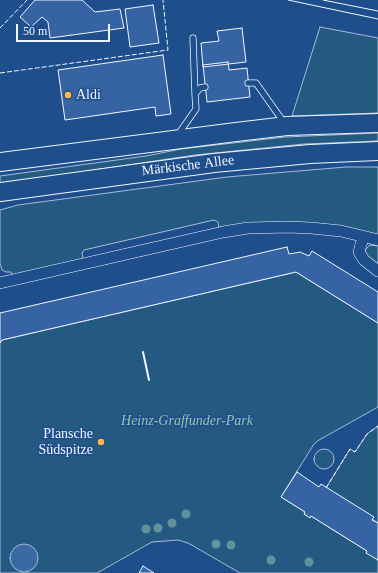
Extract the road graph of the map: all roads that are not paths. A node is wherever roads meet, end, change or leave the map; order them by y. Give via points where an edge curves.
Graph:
1 (193, 38) dead end
2 (248, 83) dead end
3 (206, 87) dead end
4 (195, 94) junction
5 (378, 123) edge
6 (287, 126) junction
7 (174, 139) junction
8 (378, 152) edge
9 (0, 162) edge
10 (0, 192) edge
11 (363, 237) junction
12 (378, 240) edge
13 (378, 271) edge
14 (0, 283) edge

1 - 4 lane
2 - 6 lane via 256,83
3 - 4 lane via 200,88
4 - 7 lane via 196,109
5 - 6 main road, Märkische Allee
6 - 7 main road, Märkische Allee
7 - 9 main road, Märkische Allee
8 - 10 main road, Märkische Allee via 310,154 214,163
11 - 12 street
11 - 13 street via 359,252 364,260
11 - 14 street via 311,228 248,228

